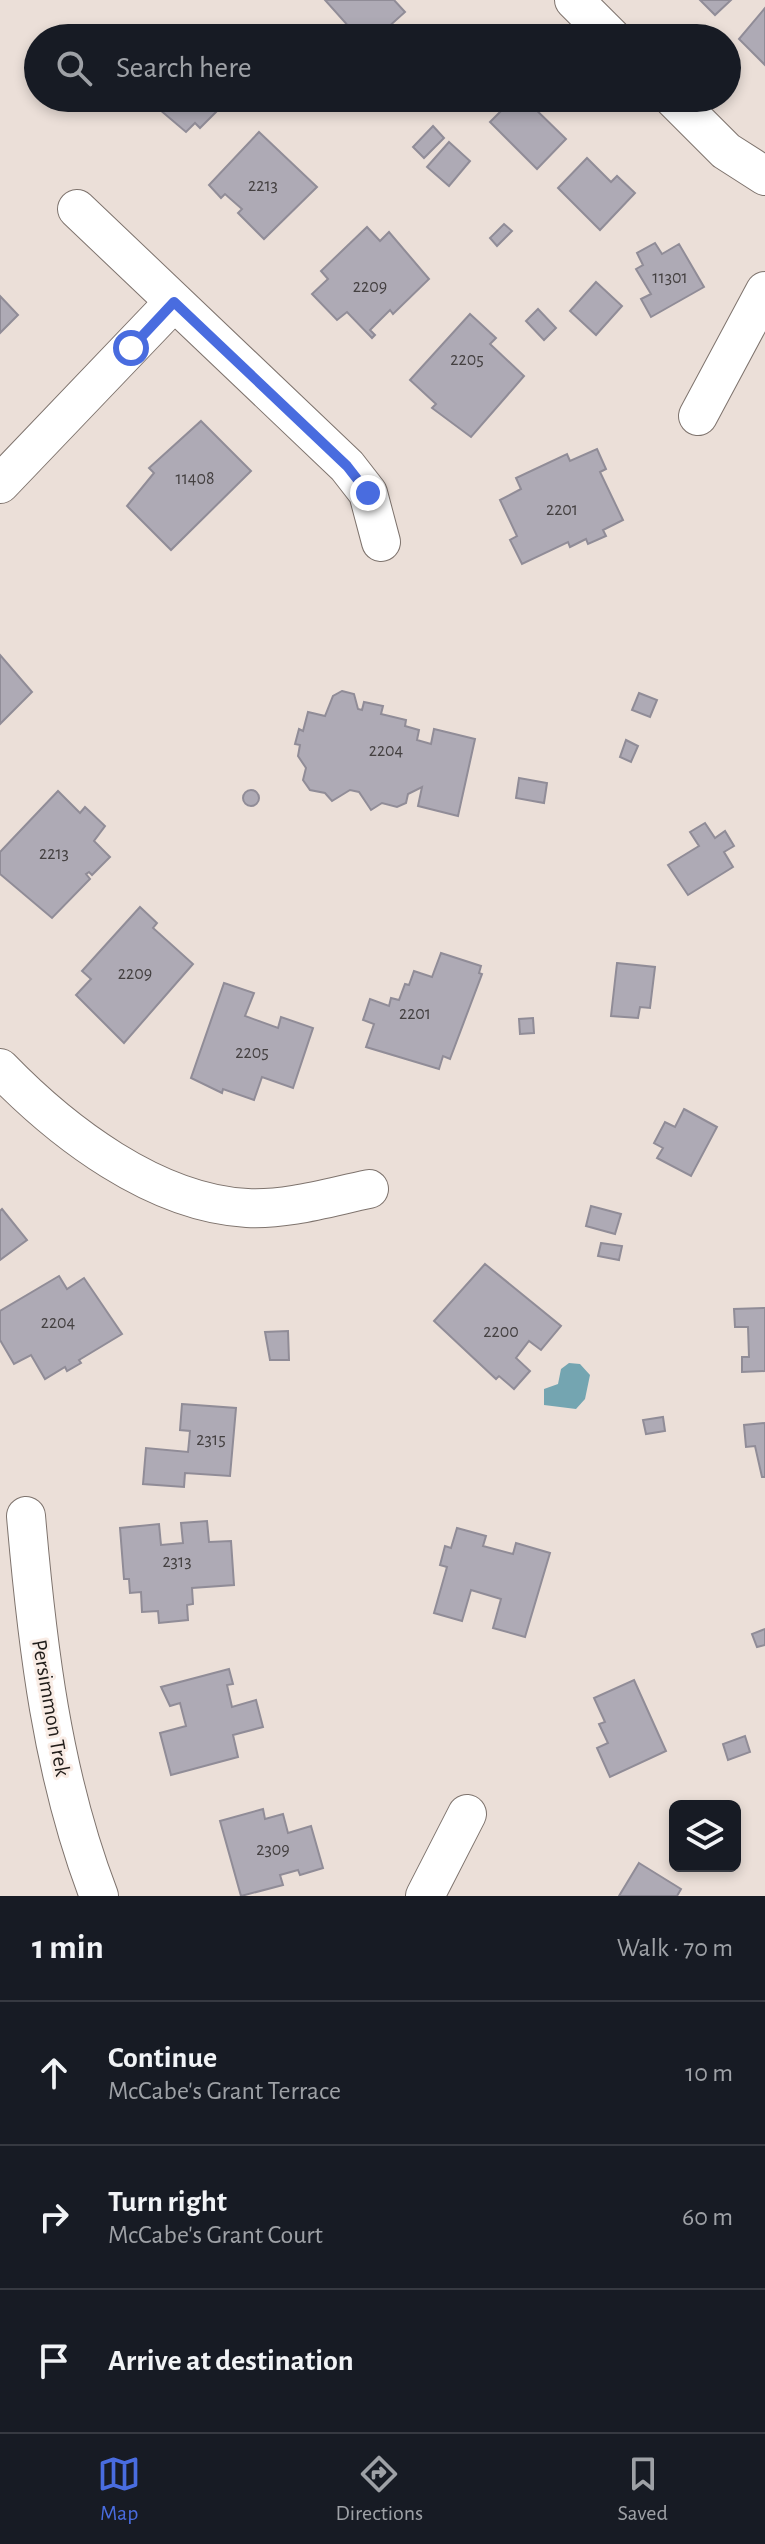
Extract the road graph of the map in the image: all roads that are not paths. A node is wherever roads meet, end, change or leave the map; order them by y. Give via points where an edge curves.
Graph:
1 (574, 0) edge
2 (598, 24) edge
3 (687, 112) edge
4 (765, 176) edge
5 (77, 209) dead end
6 (765, 291) edge
7 (174, 302) junction
8 (698, 416) dead end
9 (0, 484) edge
10 (381, 542) dead end
11 (0, 1068) edge
12 (369, 1189) dead end
13 (26, 1516) dead end
14 (467, 1814) dead end
15 (99, 1896) edge
16 (425, 1896) edge

1 - 2 street
3 - 4 street via 726,151
5 - 7 street
6 - 8 street
7 - 9 street
7 - 10 street via 347,466 368,493
11 - 12 street via 25,1094 104,1154 165,1187 248,1208
13 - 15 street, Persimmon Trek via 36,1630 50,1711 66,1792
14 - 16 street

